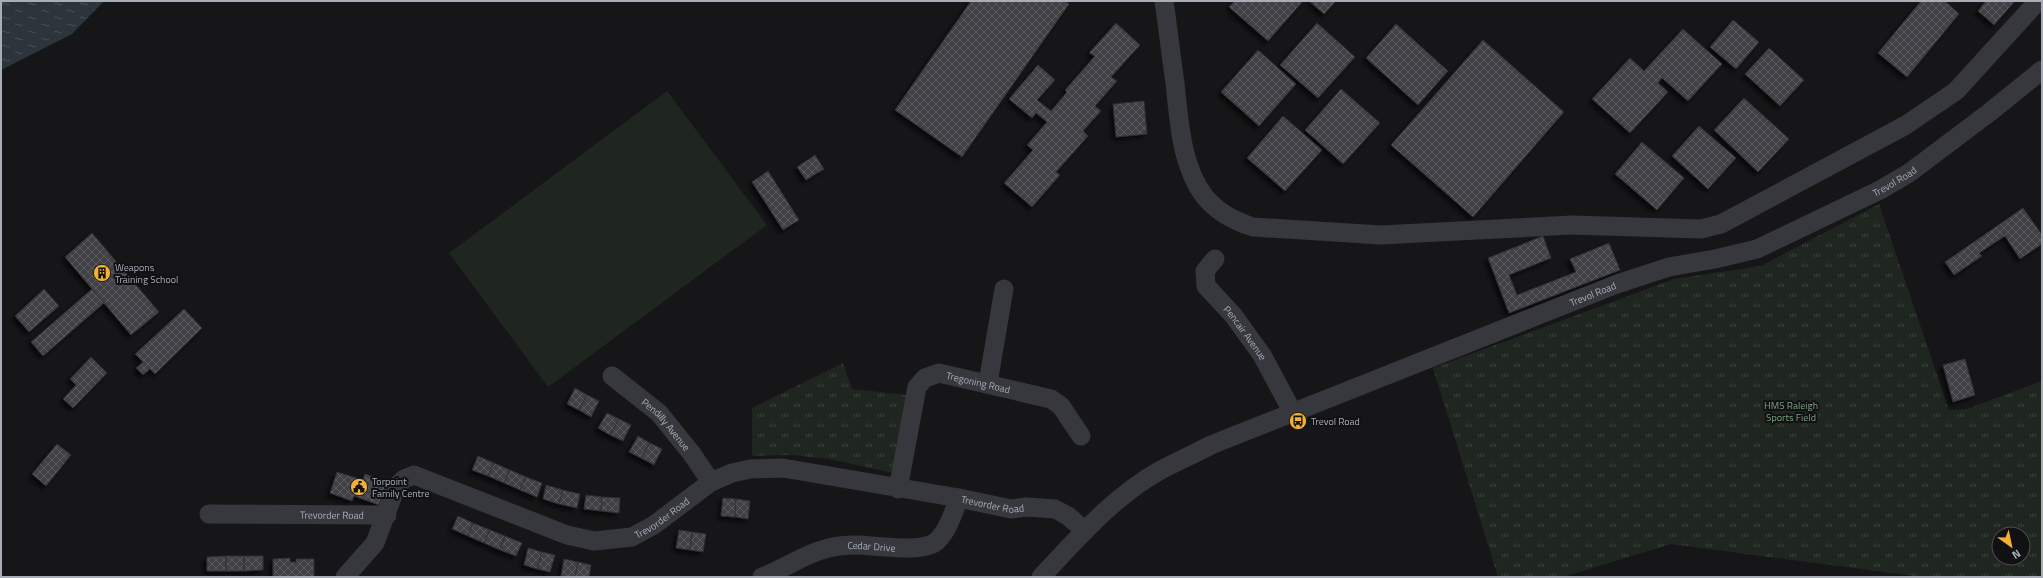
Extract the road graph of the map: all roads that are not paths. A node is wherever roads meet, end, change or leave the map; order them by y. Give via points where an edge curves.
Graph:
1 (1164, 1) edge
2 (2038, 1) edge
3 (2042, 70) edge
4 (1215, 259) dead end
5 (1004, 289) dead end
6 (612, 376) dead end
7 (988, 383) junction
8 (1293, 413) junction
9 (1081, 436) dead end
10 (711, 482) junction
11 (898, 489) junction
12 (959, 498) junction
13 (209, 514) dead end
14 (386, 515) junction
15 (1084, 530) junction
16 (345, 577) edge
17 (762, 577) edge
18 (1041, 577) edge

1 - 2 street via 1186,154 1199,186 1217,209 1236,222 1253,227 1382,235 1572,226 1701,229 1720,224 1906,125 1956,91
3 - 8 street, Trevol Road via 1909,173 1864,198 1758,249 1669,267 1616,284
4 - 8 street, Pencair Avenue via 1205,271 1206,286 1234,315 1262,355
5 - 7 street
6 - 10 street, Pendilly Avenue via 659,413
7 - 9 street, Tregoning Road via 1051,399 1061,406
7 - 11 street, Tregoning Road via 939,373 926,378 917,387
8 - 15 street, Trevol Road via 1211,445 1159,471 1127,493
10 - 11 street, Trevorder Road via 750,469 783,468
10 - 14 street, Trevorder Road via 654,525 632,537 613,540 594,541 567,535 414,475 404,479 396,487
11 - 12 street, Trevorder Road
12 - 15 street, Trevorder Road via 1011,509 1055,509
12 - 17 street, Cedar Drive via 946,530 936,542 920,548 854,545 828,548 804,556
13 - 14 street, Trevorder Road
14 - 16 street via 375,543
15 - 18 street, Trevol Road

